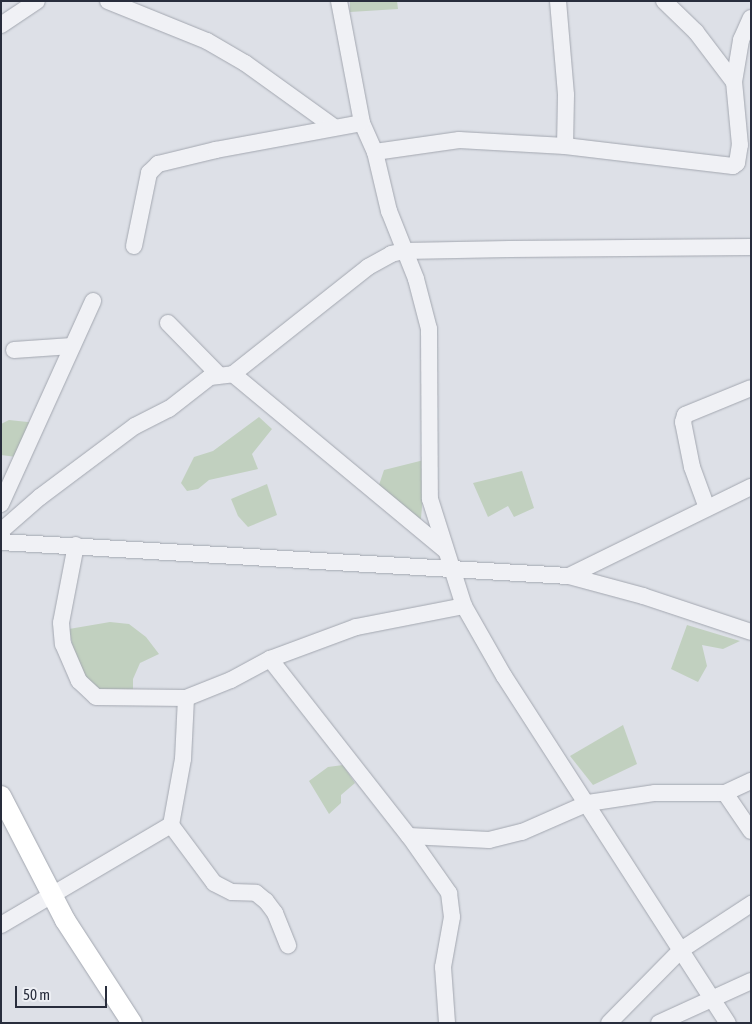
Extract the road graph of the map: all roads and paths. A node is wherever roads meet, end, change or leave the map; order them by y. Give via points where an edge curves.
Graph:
1 (38, 1) edge
2 (108, 1) edge
3 (339, 1) edge
4 (558, 1) edge
5 (664, 1) edge
6 (751, 18) edge
7 (1, 25) edge
8 (734, 82) junction
9 (362, 123) junction
10 (334, 127) junction
11 (746, 144) edge
12 (565, 146) junction
13 (374, 152) junction
14 (134, 246) dead end
15 (751, 247) edge
16 (404, 251) junction
17 (93, 301) dead end
18 (168, 323) dead end
19 (72, 346) junction
20 (14, 350) dead end
21 (226, 374) junction
22 (751, 388) edge
23 (751, 487) edge
24 (1, 504) edge
25 (707, 508) junction
26 (1, 531) edge
27 (1, 542) edge
28 (76, 544) junction
29 (445, 550) junction
30 (452, 568) junction
31 (569, 576) junction
32 (464, 606) junction
33 (751, 632) edge
34 (270, 659) junction
35 (186, 698) junction
36 (751, 781) edge
37 (725, 793) junction
38 (1, 796) edge
39 (588, 804) junction
40 (171, 825) junction
41 (751, 831) edge
42 (409, 836) junction
43 (51, 896) junction
44 (751, 904) edge
45 (1, 925) edge
46 (288, 945) dead end
47 (681, 950) junction
48 (751, 981) edge
49 (711, 999) junction
50 (132, 1023) edge
51 (447, 1023) edge
52 (609, 1023) edge
53 (659, 1023) edge
54 (728, 1023) edge

1 - 7 street
2 - 10 street via 208,41 245,63
3 - 9 street
4 - 12 street via 566,95
5 - 8 street via 696,32
6 - 8 street via 741,40
8 - 11 street
9 - 10 street
9 - 13 street
10 - 14 street via 158,164 149,173
11 - 12 street via 737,163 728,166
12 - 13 street via 459,140
13 - 16 street via 389,211
15 - 16 street
16 - 21 street via 368,267
16 - 29 street via 416,279 432,342 429,486 432,512
17 - 19 street
18 - 21 street
19 - 20 street
19 - 24 street
21 - 26 street via 200,382 169,409 134,426 40,497
21 - 29 street
22 - 25 street via 686,415 683,422 692,467
23 - 25 street
25 - 31 street
27 - 28 street
28 - 30 street
28 - 35 street via 61,623 63,644 79,681 96,697
29 - 30 street
30 - 31 street
30 - 32 street
31 - 33 street via 643,596
32 - 34 street via 356,627
32 - 39 street
34 - 35 street via 231,680
34 - 42 street
35 - 40 street via 182,759
36 - 37 street
37 - 39 street via 655,793
37 - 41 street
38 - 43 main road
39 - 42 street via 522,832 489,840
39 - 47 street
40 - 43 street
40 - 46 street via 214,883 232,892 256,893 266,901 275,913
42 - 51 street via 449,892 453,906 443,967
43 - 45 street
43 - 50 main road
44 - 47 street
47 - 49 street
47 - 52 street
48 - 49 street
49 - 53 street
49 - 54 street

